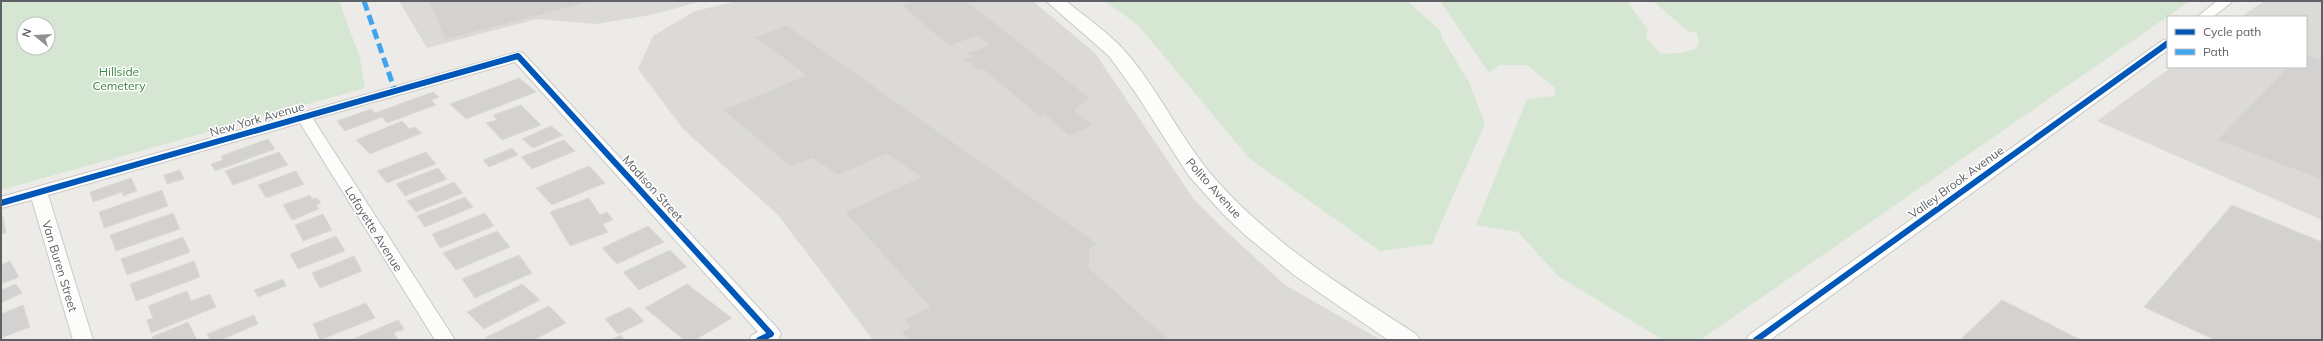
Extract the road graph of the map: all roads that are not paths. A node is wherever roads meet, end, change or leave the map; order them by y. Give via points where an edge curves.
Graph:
1 (1055, 1) edge
2 (2226, 1) edge
3 (2205, 16) edge
4 (2167, 44) edge
5 (518, 56) joint
6 (304, 117) junction
7 (38, 192) junction
8 (1, 203) edge
9 (765, 337) edge
10 (83, 340) edge
11 (445, 340) edge
12 (1407, 340) edge
13 (1756, 340) edge

1 - 12 street, Polito Avenue via 1098,35 1122,59 1180,149 1209,186 1246,224 1346,302
2 - 3 street
4 - 13 street, Valley Brook Avenue
5 - 6 street, New York Avenue
5 - 9 street, Madison Street
6 - 7 street, New York Avenue
6 - 11 street, Lafayette Avenue
7 - 8 street, New York Avenue
7 - 10 street, Van Buren Street

